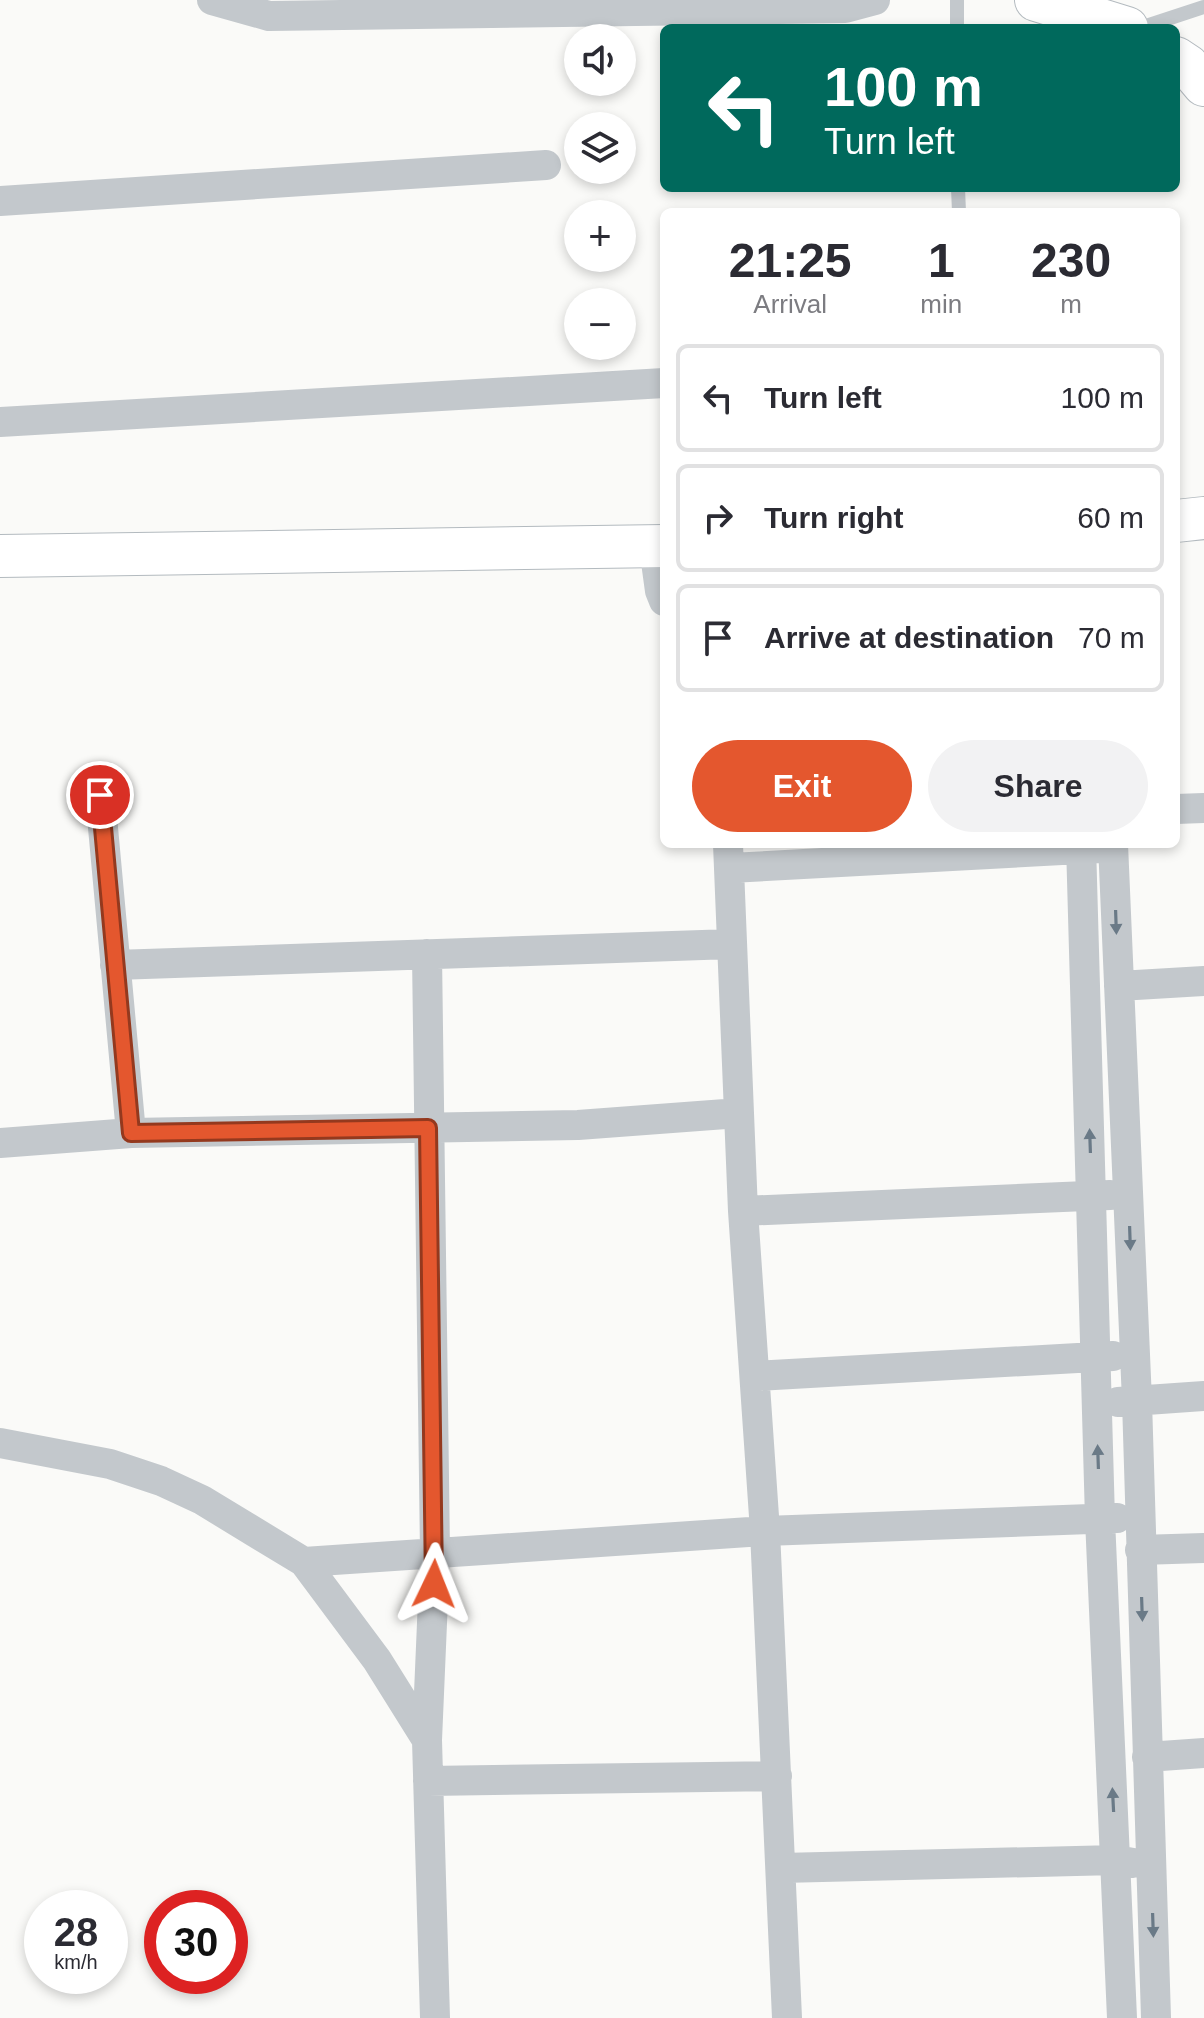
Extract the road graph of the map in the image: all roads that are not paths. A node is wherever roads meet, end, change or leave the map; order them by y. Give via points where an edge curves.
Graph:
1 (875, 0) edge
2 (957, 0) edge
3 (1036, 0) edge
4 (1094, 0) edge
5 (216, 1) edge
6 (768, 5) edge
7 (1204, 7) edge
8 (957, 24) edge
9 (1116, 24) edge
10 (1124, 24) edge
11 (1152, 24) edge
12 (1180, 61) edge
13 (1204, 85) edge
14 (546, 165) dead end
15 (0, 201) edge
16 (660, 383) edge
17 (0, 422) edge
18 (1204, 518) edge
19 (1180, 521) edge
20 (659, 546) edge
21 (0, 556) edge
22 (660, 591) edge
23 (100, 795) dead end
24 (1204, 808) edge
25 (1180, 809) edge
26 (1042, 848) edge
27 (1081, 848) edge
28 (1113, 848) edge
29 (729, 856) edge
30 (732, 944) junction
31 (427, 954) junction
32 (115, 965) junction
33 (1204, 981) edge
34 (1119, 986) junction
35 (739, 1113) junction
36 (428, 1128) junction
37 (131, 1133) junction
38 (0, 1143) edge
39 (1128, 1194) junction
40 (1092, 1195) junction
41 (743, 1211) junction
42 (1135, 1355) junction
43 (1095, 1357) junction
44 (755, 1376) junction
45 (1204, 1396) edge
46 (1137, 1401) junction
47 (1096, 1404) junction
48 (0, 1443) edge
49 (1139, 1516) junction
50 (1100, 1519) junction
51 (765, 1531) junction
52 (1204, 1548) edge
53 (1140, 1550) junction
54 (435, 1553) junction
55 (304, 1562) junction
56 (427, 1740) junction
57 (1204, 1753) edge
58 (1147, 1757) junction
59 (777, 1776) junction
60 (428, 1781) junction
61 (1116, 1860) junction
62 (1151, 1867) junction
63 (781, 1868) junction
64 (435, 2018) edge
65 (787, 2018) edge
66 (1122, 2018) edge
67 (1156, 2018) edge

1 - 6 street via 845,8
2 - 8 lane
3 - 9 street
4 - 10 street
5 - 6 street via 269,16
7 - 11 lane
12 - 13 street
14 - 15 street
16 - 17 street
18 - 19 street
20 - 21 street
20 - 22 street
23 - 32 street
24 - 25 street
26 - 29 street
40 -> 27 street
28 -> 34 street
29 - 30 street
30 - 31 street
30 - 35 street
31 - 32 street
31 - 36 street
32 - 37 street
33 - 34 street
34 - 39 street
35 - 36 street via 578,1125
35 - 41 street
36 - 37 street
36 - 54 street
37 - 38 street
39 - 40 street
39 -> 42 street
40 - 41 street
40 - 43 street
41 - 44 street
42 - 43 street
42 - 46 street
43 - 44 street
43 - 47 street
44 - 51 street
45 - 46 street
46 - 47 street
46 - 49 street
50 -> 47 street
48 - 55 street via 110,1464 161,1481
49 - 50 street
49 - 53 street
50 - 51 street
61 -> 50 street
51 - 54 street
51 - 59 street
52 - 53 street
53 -> 58 street
54 - 55 street
54 - 56 street
55 - 56 street via 377,1660
56 - 60 street
57 - 58 street
58 - 62 street
59 - 60 street
59 - 63 street
60 - 64 street
61 - 62 street
61 - 63 street
61 - 66 street
62 -> 67 street
63 - 65 street

